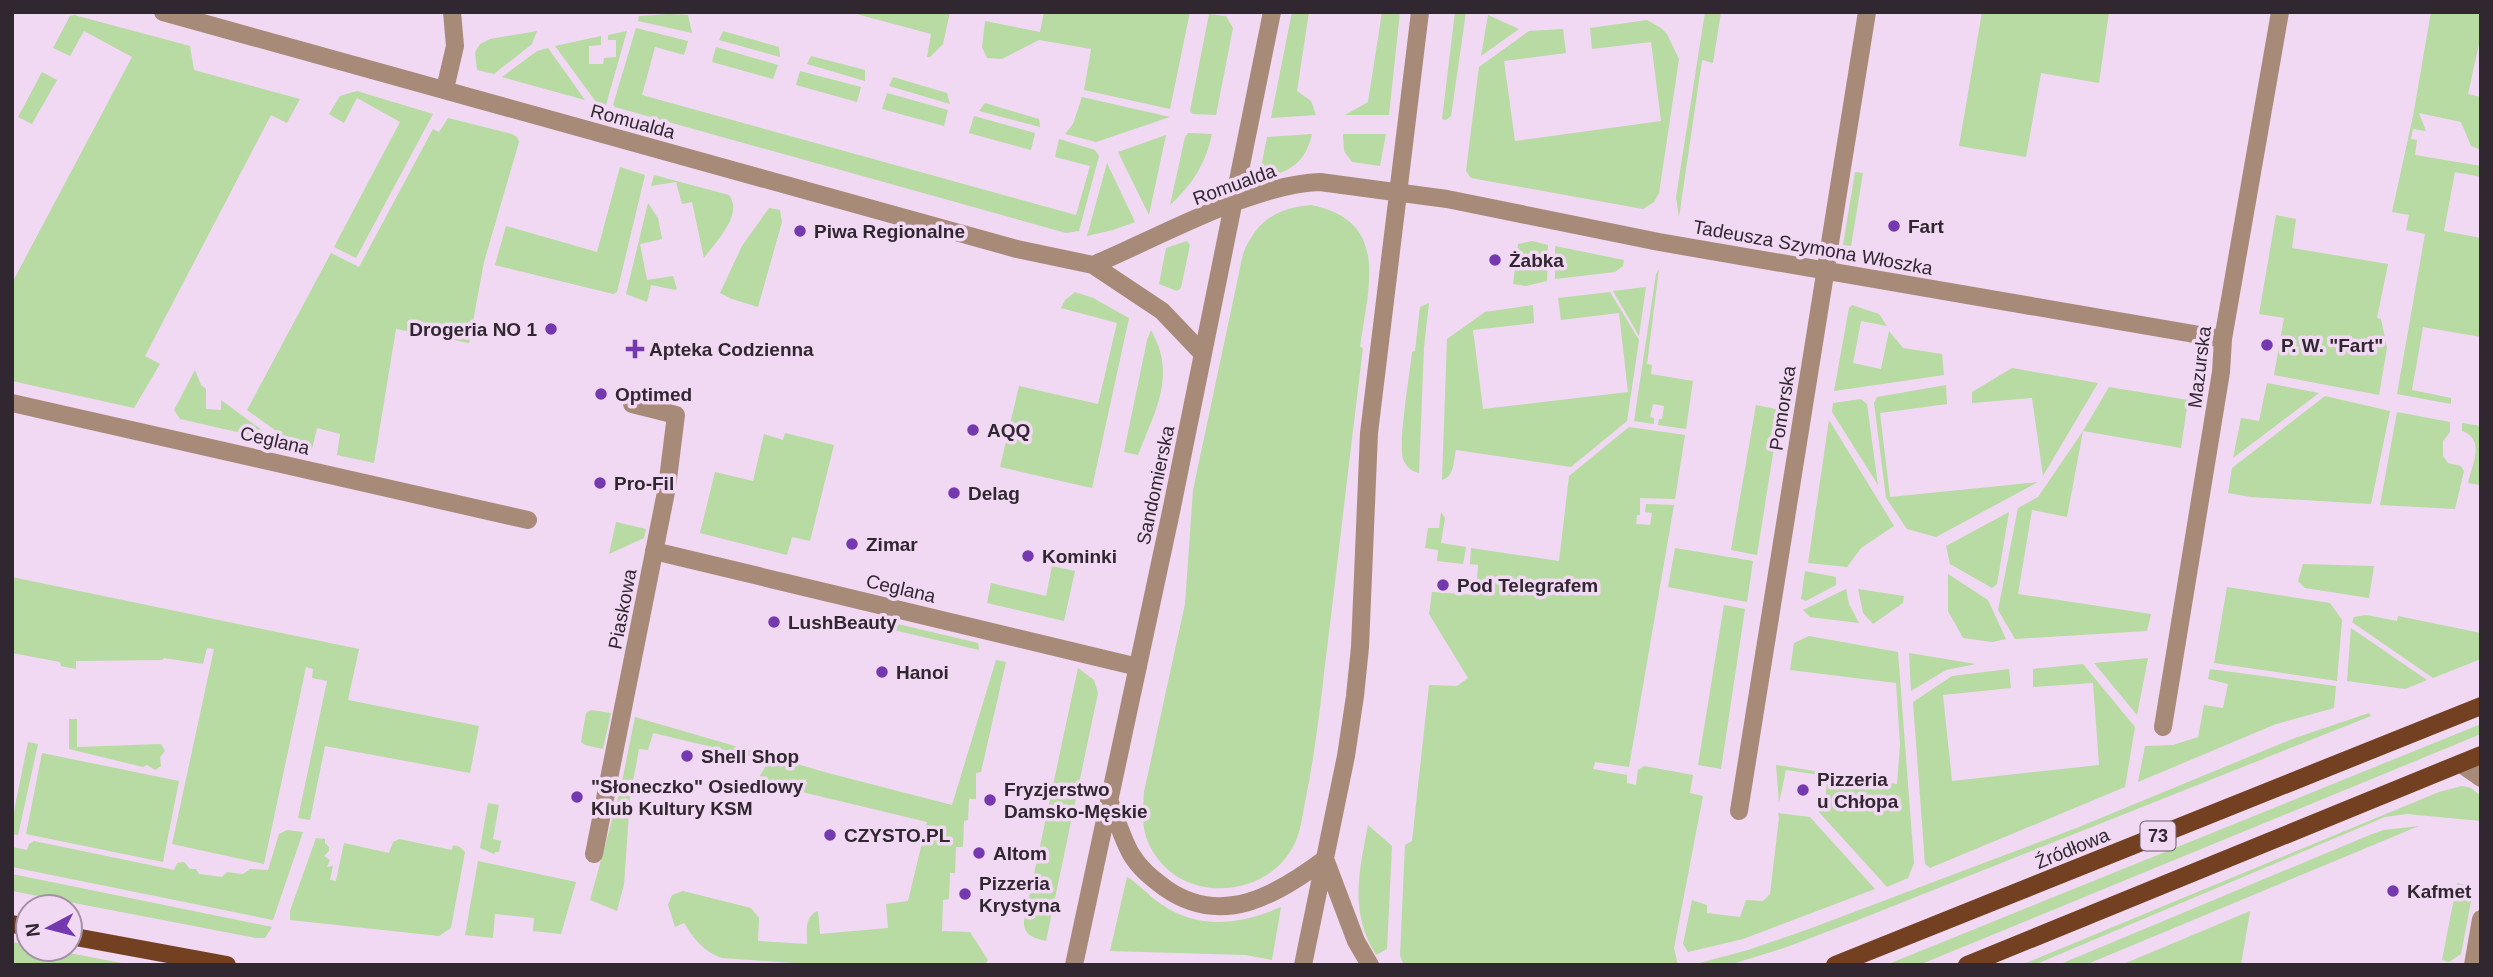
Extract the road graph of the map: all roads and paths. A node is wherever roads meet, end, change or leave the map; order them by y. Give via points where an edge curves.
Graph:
1 (163, 12) edge
2 (452, 12) edge
3 (1272, 12) edge
4 (1420, 12) edge
5 (1867, 12) edge
6 (2280, 12) edge
7 (445, 89) junction
8 (1398, 191) junction
9 (1234, 203) junction
10 (1093, 265) junction
11 (1826, 270) junction
12 (2223, 339) junction
13 (1203, 354) junction
14 (12, 403) edge
15 (632, 404) dead end
16 (528, 520) dead end
17 (654, 551) junction
18 (1138, 667) junction
19 (2481, 706) edge
20 (2163, 727) dead end
21 (2481, 755) edge
22 (2461, 764) junction
23 (2481, 778) edge
24 (1109, 800) junction
25 (1739, 811) dead end
26 (594, 854) dead end
27 (1325, 859) junction
28 (2481, 919) edge
29 (84, 939) edge
30 (1975, 963) edge
31 (227, 965) edge
32 (1074, 965) edge
33 (1303, 965) edge
34 (1370, 965) edge
35 (1835, 965) edge
36 (2473, 965) edge

1 - 7 street, Romualda
2 - 7 street via 455,46
3 - 9 street, Sandomierska
4 - 8 street
5 - 11 street, Pomorska
6 - 12 street, Mazurska
7 - 10 street, Romualda via 1017,249
8 - 9 street, Romualda via 1299,182
8 - 11 street, Tadeusza Szymona Włoszka
8 - 27 street via 1369,433 1360,647 1346,756
9 - 10 street, Romualda
9 - 13 street, Sandomierska
10 - 13 street, Romualda via 1156,306
11 - 12 street, Tadeusza Szymona Włoszka
11 - 25 street, Pomorska
12 - 20 street, Mazurska
13 - 18 street, Sandomierska
14 - 16 street, Ceglana
15 - 17 street, Piaskowa via 676,415
17 - 18 street, Ceglana
17 - 26 street, Piaskowa
18 - 24 street, Sandomierska
19 - 35 main road, Źródłowa / 73
21 - 22 main road, 73
22 - 23 street
22 - 30 main road, 73
24 - 27 street via 1131,854 1148,876 1178,897 1203,905 1253,902 1280,891
24 - 32 street, Sandomierska
27 - 33 street
27 - 34 street via 1356,941
28 - 36 street
29 - 31 main road

